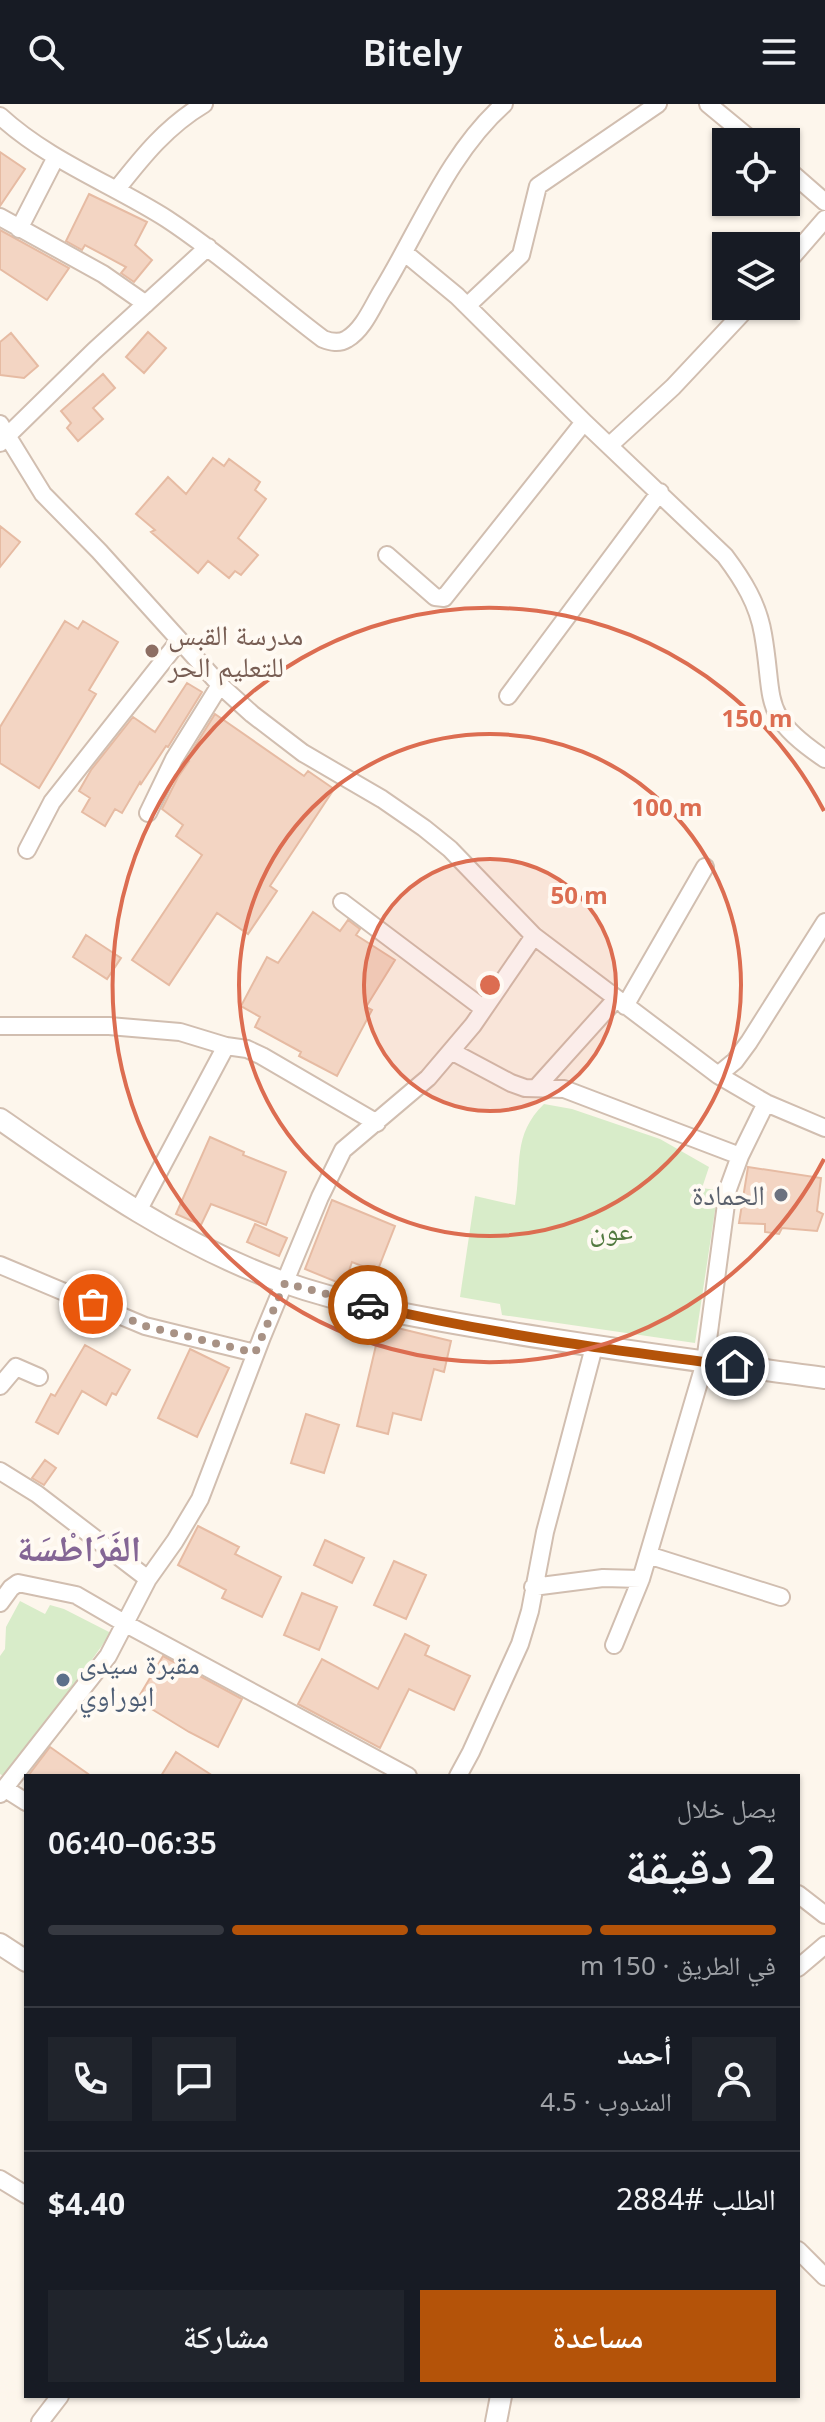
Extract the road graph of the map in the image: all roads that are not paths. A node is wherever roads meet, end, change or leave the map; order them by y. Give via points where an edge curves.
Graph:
1 (204, 104) edge
2 (504, 104) edge
3 (658, 104) edge
4 (708, 104) edge
5 (0, 116) edge
6 (737, 128) edge
7 (56, 157) junction
8 (800, 178) edge
9 (117, 189) junction
10 (822, 195) edge
11 (0, 217) edge
12 (825, 219) edge
13 (19, 229) junction
14 (208, 247) junction
15 (800, 248) edge
16 (405, 253) junction
17 (146, 304) junction
18 (467, 306) junction
19 (736, 320) edge
20 (584, 422) junction
21 (2, 435) edge
22 (610, 445) junction
23 (660, 492) junction
24 (387, 555) dead end
25 (179, 641) junction
26 (220, 685) junction
27 (508, 696) dead end
28 (825, 759) edge
29 (148, 813) dead end
30 (27, 850) dead end
31 (705, 867) dead end
32 (342, 902) dead end
33 (825, 922) edge
34 (534, 936) junction
35 (620, 1002) junction
36 (484, 1009) junction
37 (0, 1026) edge
38 (226, 1046) junction
39 (451, 1051) junction
40 (718, 1075) junction
41 (536, 1088) junction
42 (766, 1103) junction
43 (0, 1119) edge
44 (377, 1123) junction
45 (825, 1128) edge
46 (740, 1156) junction
47 (138, 1211) junction
48 (0, 1265) edge
49 (285, 1283) junction
50 (594, 1347) junction
51 (255, 1353) junction
52 (705, 1362) junction
53 (39, 1377) dead end
54 (825, 1378) edge
55 (0, 1386) edge
56 (0, 1471) edge
57 (648, 1555) junction
58 (148, 1579) junction
59 (641, 1579) junction
60 (533, 1587) junction
61 (781, 1597) dead end
62 (0, 1603) edge
63 (126, 1624) junction
64 (614, 1645) dead end
65 (404, 1774) edge
66 (459, 1774) edge
67 (2, 1791) edge
68 (24, 1801) edge
69 (800, 1896) edge
70 (825, 1915) edge
71 (0, 1944) edge
72 (825, 1945) edge
73 (24, 1960) edge
74 (800, 1966) edge
75 (0, 2179) edge
76 (24, 2194) edge
77 (800, 2252) edge
78 (825, 2277) edge
79 (58, 2398) edge
80 (501, 2398) edge
81 (40, 2422) edge
82 (496, 2422) edge

1 - 9 street via 162,135
2 - 16 street via 461,151
3 - 18 street via 541,182 521,255
4 - 6 street
5 - 7 street
7 - 9 street
7 - 13 street
8 - 10 street
9 - 14 street
11 - 13 street
12 - 15 street
13 - 17 street
14 - 16 street via 333,343 346,340 360,327
14 - 17 street
16 - 18 street
17 - 21 street
18 - 20 street
19 - 22 street
20 - 22 street
20 - 24 street via 444,598 435,597
21 - 25 street via 43,494
22 - 23 street
23 - 27 street
23 - 28 street via 743,581 763,634 773,709 785,728
25 - 26 street
25 - 30 street via 52,802
26 - 29 street
26 - 34 street via 303,753 382,799 450,849
31 - 35 street
32 - 36 street
33 - 40 street via 749,1042
34 - 35 street
34 - 36 street
35 - 40 street
35 - 41 street
36 - 39 street
37 - 38 street via 180,1032
38 - 44 street via 262,1056
38 - 47 street
39 - 41 street via 511,1083
39 - 44 street
40 - 42 street
41 - 46 street via 564,1089
42 - 45 street
42 - 46 street
43 - 47 street
44 - 49 street via 343,1150
46 - 52 street via 728,1189
47 - 49 street via 181,1238
48 - 51 street via 145,1326
49 - 50 street via 424,1318
49 - 51 street
50 - 52 street
50 - 60 street
51 - 58 street via 200,1499
52 - 54 street
52 - 57 street
53 - 55 street via 16,1367
56 - 58 street
57 - 59 street
57 - 61 street
58 - 63 street
59 - 60 street
59 - 64 street
60 - 66 street via 516,1654
62 - 63 street via 11,1588 26,1583 76,1595
63 - 65 street
63 - 67 street via 108,1656
67 - 68 street
69 - 70 street
71 - 73 street
72 - 74 street
75 - 76 street
77 - 78 street
79 - 81 street
80 - 82 street

